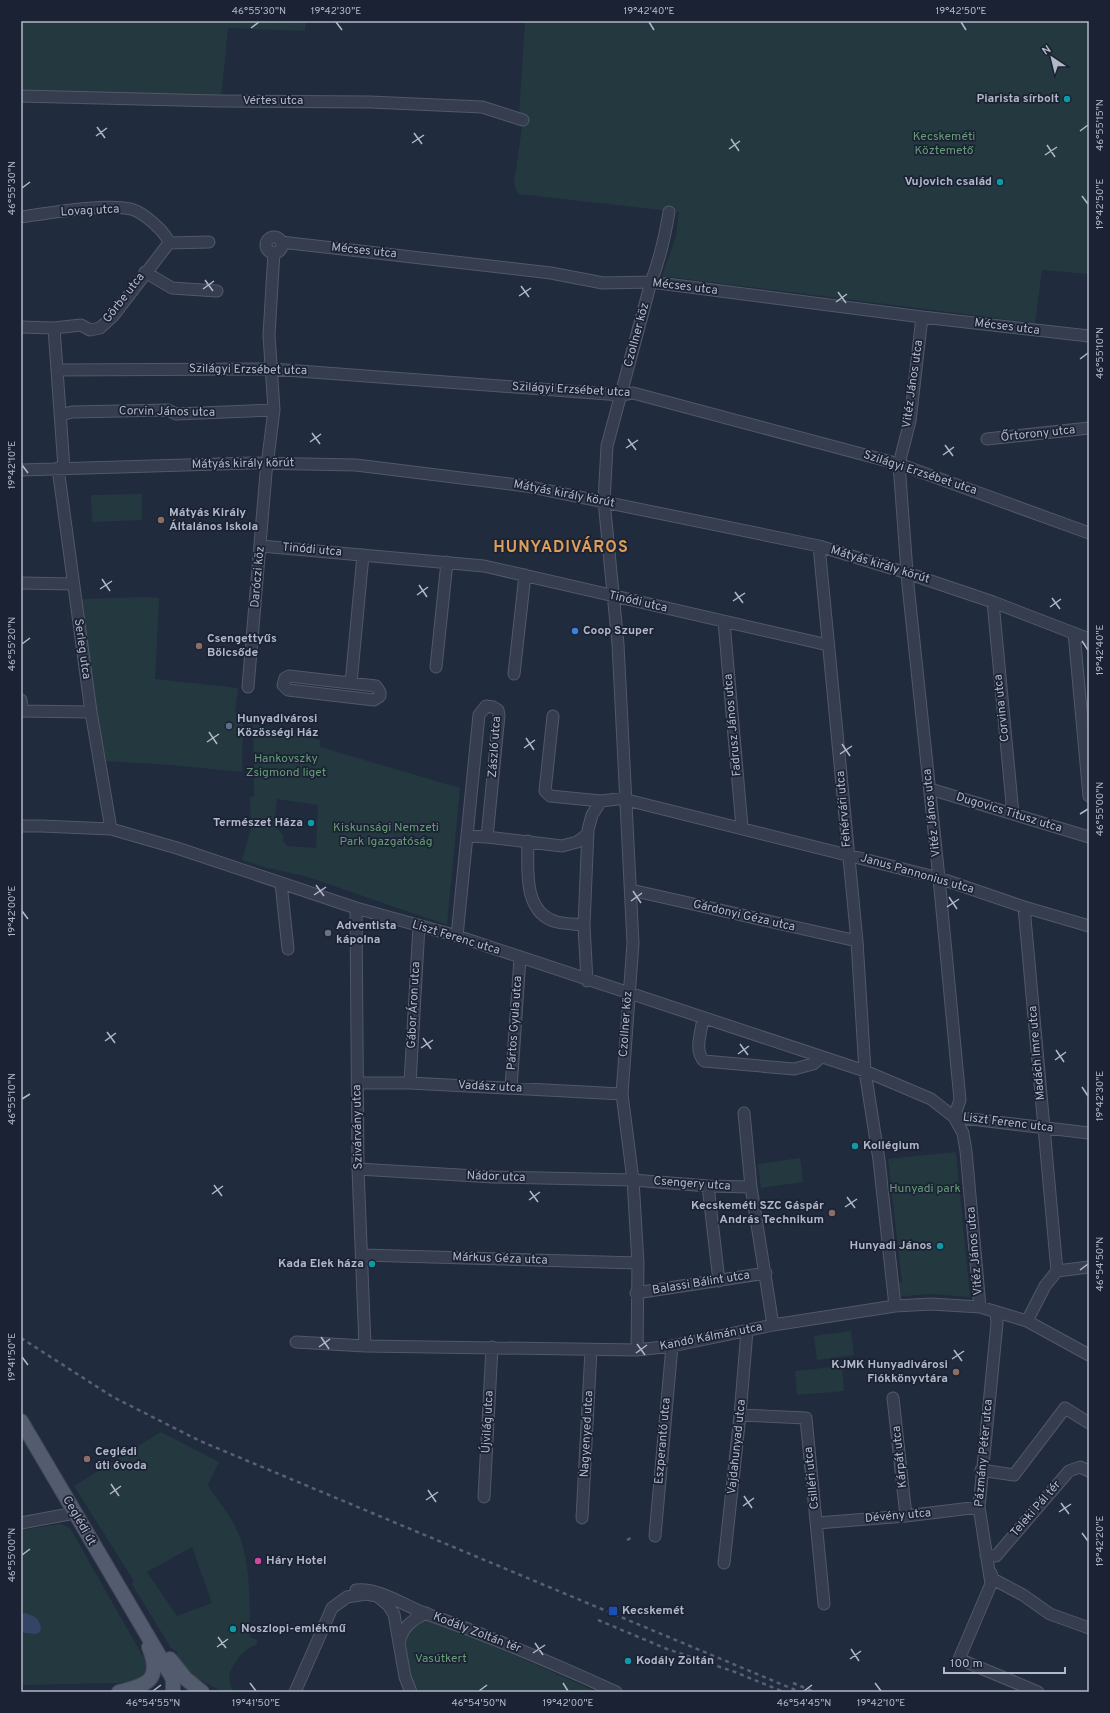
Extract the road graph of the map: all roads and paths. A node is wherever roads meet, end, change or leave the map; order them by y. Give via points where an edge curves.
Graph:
1 (21, 96) edge
2 (523, 120) dead end
3 (669, 212) dead end
4 (21, 217) edge
5 (209, 242) dead end
6 (169, 243) junction
7 (274, 252) joint
8 (145, 272) junction
9 (652, 282) junction
10 (217, 290) dead end
11 (922, 317) junction
12 (21, 328) edge
13 (54, 328) junction
14 (1089, 336) edge
15 (272, 369) junction
16 (57, 370) junction
17 (621, 395) junction
18 (274, 410) junction
19 (60, 415) junction
20 (1089, 428) edge
21 (987, 439) dead end
22 (269, 463) junction
23 (899, 464) junction
24 (61, 468) junction
25 (21, 470) edge
26 (604, 501) junction
27 (1089, 533) edge
28 (260, 546) junction
29 (819, 546) junction
30 (363, 555) junction
31 (446, 562) junction
32 (907, 572) junction
33 (525, 575) junction
34 (21, 583) edge
35 (73, 584) junction
36 (615, 596) junction
37 (993, 602) junction
38 (724, 622) junction
39 (1074, 633) junction
40 (1089, 639) edge
41 (828, 645) junction
42 (436, 667) dead end
43 (514, 674) dead end
44 (351, 684) junction
45 (248, 687) dead end
46 (21, 707) edge
47 (91, 712) junction
48 (553, 716) dead end
49 (930, 789) junction
50 (1089, 796) edge
51 (626, 799) junction
52 (601, 801) junction
53 (1013, 814) junction
54 (21, 826) edge
55 (742, 827) junction
56 (111, 829) junction
57 (588, 834) junction
58 (467, 836) junction
59 (492, 838) junction
60 (1089, 838) edge
61 (528, 841) junction
62 (848, 854) junction
63 (939, 878) junction
64 (281, 883) junction
65 (631, 890) junction
66 (1024, 907) junction
67 (356, 908) junction
68 (584, 924) junction
69 (419, 926) junction
70 (1089, 926) edge
71 (458, 936) junction
72 (857, 941) junction
73 (288, 949) dead end
74 (520, 958) junction
75 (587, 980) junction
76 (629, 993) junction
77 (703, 1019) junction
78 (821, 1057) junction
79 (865, 1071) junction
80 (357, 1083) junction
81 (410, 1083) junction
82 (511, 1088) junction
83 (622, 1094) junction
84 (744, 1113) dead end
85 (954, 1117) junction
86 (1043, 1127) junction
87 (1089, 1133) edge
88 (358, 1169) junction
89 (633, 1180) junction
90 (708, 1186) junction
91 (751, 1188) junction
92 (363, 1254) junction
93 (638, 1263) junction
94 (1089, 1267) edge
95 (1057, 1271) junction
96 (766, 1273) junction
97 (719, 1281) junction
98 (636, 1293) junction
99 (894, 1306) junction
100 (980, 1307) junction
101 (996, 1312) junction
102 (1027, 1321) junction
103 (773, 1325) junction
104 (746, 1330) junction
105 (296, 1342) dead end
106 (366, 1346) junction
107 (672, 1346) junction
108 (492, 1347) junction
109 (591, 1350) junction
110 (637, 1350) junction
111 (1089, 1355) edge
112 (893, 1398) dead end
113 (740, 1415) junction
114 (21, 1421) edge
115 (1089, 1423) edge
116 (982, 1470) junction
117 (1089, 1471) edge
118 (484, 1498) dead end
119 (979, 1507) junction
120 (74, 1513) junction
121 (906, 1516) junction
122 (582, 1518) dead end
123 (21, 1522) edge
124 (817, 1523) junction
125 (655, 1536) dead end
126 (986, 1555) junction
127 (724, 1564) dead end
128 (991, 1574) junction
129 (356, 1590) junction
130 (380, 1599) junction
131 (397, 1601) junction
132 (824, 1604) dead end
133 (426, 1613) junction
134 (138, 1620) junction
135 (1089, 1628) edge
136 (398, 1639) junction
137 (304, 1656) dead end
138 (119, 1692) edge
139 (173, 1692) edge
140 (202, 1692) edge
141 (295, 1692) edge
142 (411, 1692) edge
143 (616, 1692) edge
144 (1038, 1692) edge

1 - 2 street, Vértes utca via 370,102 482,107
3 - 9 street, Czollner köz via 665,238
4 - 6 street, Lovag utca via 107,208 132,209 167,235
5 - 6 street
6 - 8 street, Görbe utca
7 - 9 street, Mécses utca via 279,250 281,242 551,272 603,283
7 - 15 street, Daróczi köz via 269,335
8 - 10 street via 172,288
8 - 13 street, Görbe utca via 113,316 100,328 90,330 81,325
9 - 11 street, Mécses utca
9 - 17 street, Czollner köz
11 - 14 street, Mécses utca
11 - 23 street, Vitéz János utca via 910,421
12 - 13 street, Görbe utca
13 - 16 street, Serleg utca
15 - 16 street, Szilágyi Erzsébet utca
15 - 17 street, Szilágyi Erzsébet utca
15 - 18 street, Daróczi köz
16 - 19 street, Serleg utca
17 - 23 street, Szilágyi Erzsébet utca via 633,393
17 - 26 street, Czollner köz via 607,446
18 - 19 street, Corvin János utca via 176,414 168,410 72,412
18 - 22 street, Daróczi köz
19 - 24 street, Serleg utca
20 - 21 street, Őrtorony utca
22 - 24 street, Mátyás király körút
22 - 26 street, Mátyás király körút via 356,465 430,473 526,486
22 - 28 street, Daróczi köz
23 - 27 street, Szilágyi Erzsébet utca
23 - 32 street, Vitéz János utca
24 - 25 street, Mátyás király körút
24 - 35 street, Serleg utca
26 - 29 street, Mátyás király körút
26 - 36 street, Czollner köz
28 - 30 street, Tinódi utca
28 - 45 street, Daróczi köz
29 - 32 street, Mátyás király körút
29 - 41 street, Fehérvári utca
30 - 31 street, Tinódi utca
30 - 44 street
31 - 33 street, Tinódi utca via 484,566
31 - 42 street
32 - 37 street, Mátyás király körút
32 - 49 street, Vitéz János utca
33 - 36 street, Tinódi utca
33 - 43 street
34 - 35 street
35 - 47 street, Serleg utca
36 - 38 street, Tinódi utca
36 - 51 street, Czollner köz via 618,697
37 - 39 street, Mátyás király körút
37 - 53 street, Corvina utca
38 - 41 street, Tinódi utca
38 - 55 street, Fadrusz János utca
39 - 40 street, Mátyás király körút
39 - 50 street
41 - 62 street, Fehérvári utca
44 - 44 street via 290,676 283,685 288,690 374,700 380,696 376,686
46 - 47 street
47 - 56 street, Serleg utca
48 - 52 street via 546,791 550,796
49 - 53 street, Dugovics Titusz utca
49 - 63 street, Vitéz János utca
51 - 52 street
51 - 55 street, Janus Pannonius utca
51 - 65 street, Czollner köz
52 - 57 street via 592,815
53 - 60 street, Dugovics Titusz utca
54 - 56 street, Liszt Ferenc utca
55 - 62 street, Janus Pannonius utca
56 - 64 street, Liszt Ferenc utca via 184,850
57 - 61 street via 577,842 562,846
57 - 68 street
58 - 59 street
58 - 59 street, Zászló utca via 479,714 486,706 498,710 499,715
58 - 71 street, Zászló utca
59 - 61 street
61 - 68 street via 528,880 536,906 551,920
62 - 63 street, Janus Pannonius utca
62 - 72 street, Fehérvári utca
63 - 66 street, Janus Pannonius utca
63 - 85 street, Vitéz János utca via 960,1100
64 - 67 street, Liszt Ferenc utca
64 - 73 street
65 - 72 street, Gárdonyi Géza utca
65 - 76 street, Czollner köz via 633,943
66 - 70 street, Janus Pannonius utca
66 - 86 street, Madách Imre utca
67 - 69 street, Liszt Ferenc utca
67 - 80 street, Szivárvány utca
68 - 75 street
69 - 71 street, Liszt Ferenc utca
69 - 81 street, Gábor Áron utca
71 - 74 street, Liszt Ferenc utca
72 - 79 street, Fehérvári utca
74 - 75 street, Liszt Ferenc utca
74 - 82 street, Pártos Gyula utca
75 - 76 street, Liszt Ferenc utca
76 - 77 street, Liszt Ferenc utca
76 - 83 street, Czollner köz
77 - 78 street, Liszt Ferenc utca
77 - 78 street via 699,1051 704,1061 794,1069 813,1064
78 - 79 street, Liszt Ferenc utca
79 - 85 street, Liszt Ferenc utca via 931,1100
79 - 99 street, Fehérvári utca via 879,1160
80 - 81 street, Vadász utca
80 - 88 street, Szivárvány utca
81 - 82 street, Vadász utca
82 - 83 street, Vadász utca
83 - 89 street, Czollner köz
84 - 91 street
85 - 86 street, Liszt Ferenc utca
85 - 100 street, Vitéz János utca via 963,1133 966,1150
86 - 87 street, Liszt Ferenc utca
86 - 95 street, Madách Imre utca
88 - 89 street, Nádor utca via 493,1177
88 - 92 street, Szivárvány utca
89 - 90 street, Csengery utca
89 - 93 street, Czollner köz
90 - 91 street, Csengery utca
90 - 97 street
91 - 96 street
92 - 93 street, Márkus Géza utca
92 - 106 street, Szivárvány utca
93 - 98 street, Czollner köz
94 - 95 street
95 - 102 street via 1045,1286
96 - 97 street, Balassi Bálint utca
96 - 103 street
97 - 98 street, Balassi Bálint utca
98 - 110 street, Czollner köz
99 - 100 street, Kandó Kálmán utca via 930,1304
99 - 103 street, Kandó Kálmán utca
100 - 101 street, Kandó Kálmán utca
101 - 102 street, Kandó Kálmán utca
101 - 116 street, Pázmány Péter utca
102 - 111 street, Kandó Kálmán utca
103 - 104 street, Kandó Kálmán utca
104 - 107 street, Kandó Kálmán utca
104 - 113 street, Vajdahunyad utca
105 - 106 street, Kandó Kálmán utca
106 - 108 street, Kandó Kálmán utca
107 - 110 street, Kandó Kálmán utca
107 - 125 street, Eszperantó utca
108 - 109 street, Kandó Kálmán utca
108 - 118 street, Újvilág utca
109 - 110 street, Kandó Kálmán utca
109 - 122 street, Nagyenyed utca
112 - 121 street, Kárpát utca
113 - 124 street, Csilléri utca via 806,1418
113 - 127 street, Vajdahunyad utca
114 - 120 main road, Ceglédi út
115 - 116 street via 1065,1408 1014,1476
116 - 119 street, Pázmány Péter utca
117 - 126 street, Teleki Pál tér via 1080,1467 1069,1471 996,1556
119 - 121 street, Dévény utca
119 - 126 street, Pázmány Péter utca
120 - 123 street
120 - 134 main road, Ceglédi út
121 - 124 street, Dévény utca
124 - 132 street, Csilléri utca
126 - 128 street, Pázmány Péter utca
128 - 135 street via 993,1579 1023,1595 1050,1614
128 - 144 street, Pázmány Péter utca via 990,1589 960,1659
129 - 130 street, Kodály Zoltán tér
129 - 131 street, Kodály Zoltán tér via 372,1590
129 - 137 street, Kodály Zoltán tér via 341,1595 329,1604
130 - 131 street, Kodály Zoltán tér
130 - 136 street via 394,1614
130 - 141 street, Kodály Zoltán tér via 366,1594 354,1595 342,1599 332,1608
131 - 133 street, Kodály Zoltán tér
133 - 136 street, Kodály Zoltán tér via 406,1626
133 - 143 street, Kodály Zoltán tér via 535,1655
134 - 138 main road via 150,1650 153,1673 142,1686
134 - 139 main road via 173,1679
134 - 140 main road via 181,1673
136 - 142 street via 405,1677

